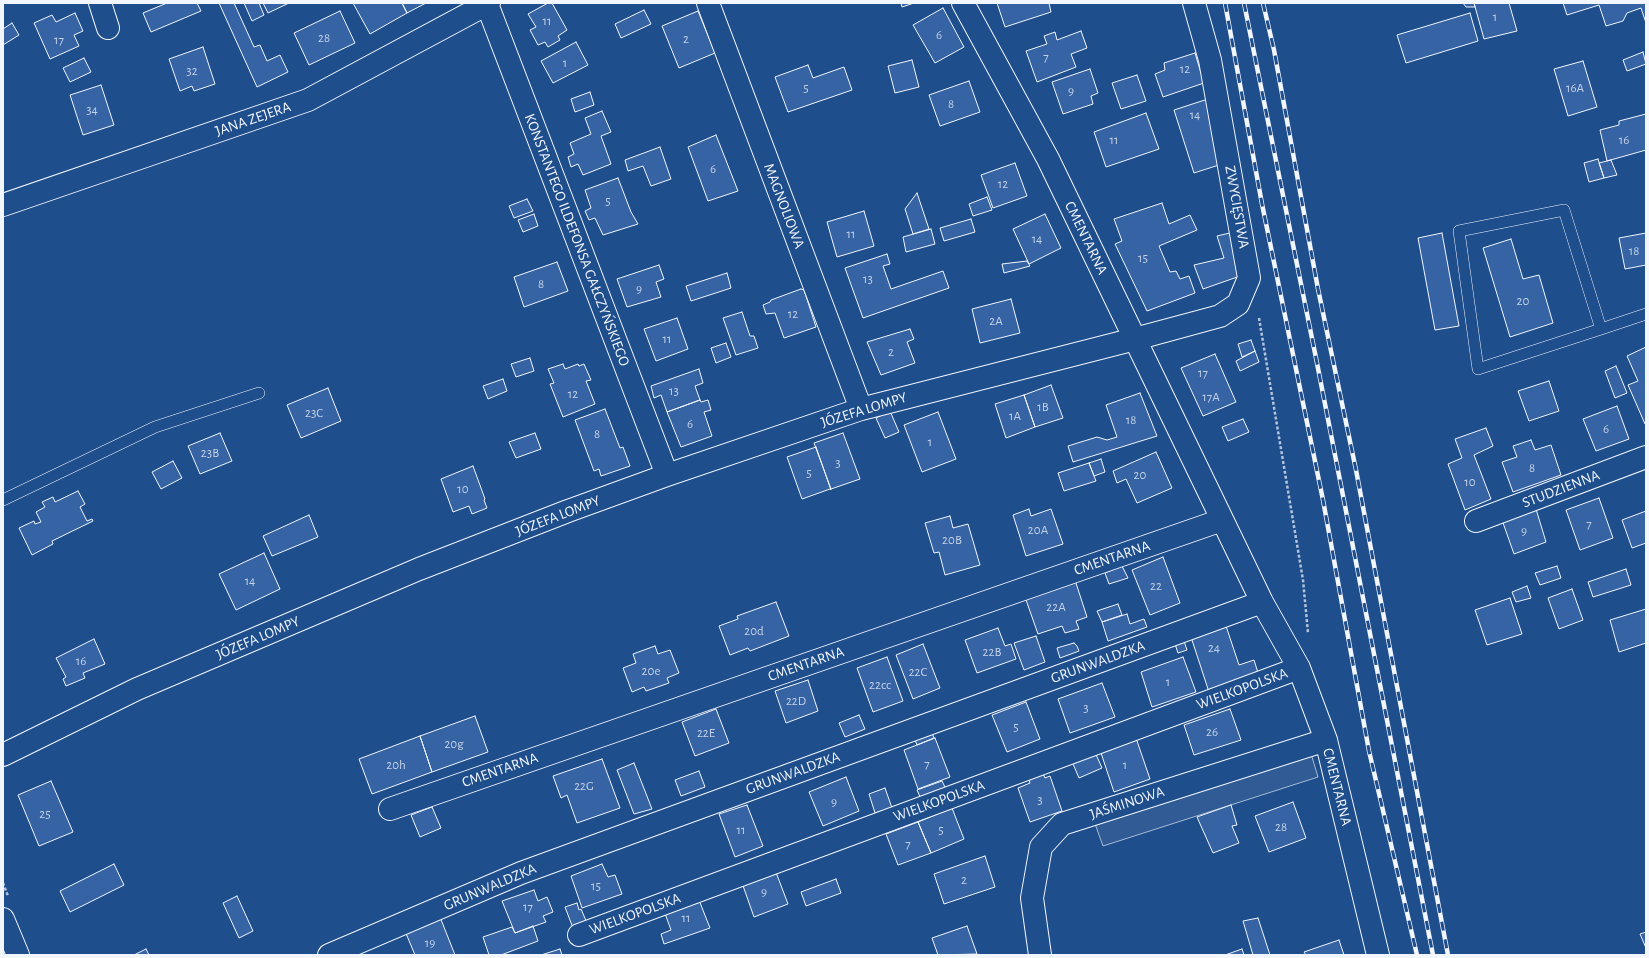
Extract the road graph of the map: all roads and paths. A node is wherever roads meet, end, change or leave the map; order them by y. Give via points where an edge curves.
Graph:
1 (100, 3) edge
2 (488, 3) edge
3 (708, 3) edge
4 (963, 3) edge
5 (1194, 3) edge
6 (108, 28) dead end
7 (3, 205) edge
8 (1257, 311) dead end
9 (1646, 314) edge
10 (1602, 329) junction
11 (1135, 339) junction
12 (259, 394) dead end
13 (861, 409) junction
14 (1646, 457) edge
15 (667, 475) junction
16 (3, 500) edge
17 (1222, 520) junction
18 (1476, 522) dead end
19 (1262, 602) junction
20 (1309, 641) dead end
21 (1298, 668) junction
22 (1326, 740) junction
23 (3, 755) edge
24 (390, 809) dead end
25 (3, 919) edge
26 (579, 935) dead end
27 (18, 955) edge
28 (329, 955) edge
29 (1040, 955) edge
30 (1378, 955) edge

1 - 6 street
2 - 7 street, JANA ZEJERA via 308,100
2 - 15 street, KONSTANTEGO ILDEFONSA GAŁCZYŃSKIEGO
3 - 13 street, MAGNOLIOWA
4 - 11 street, CMENTARNA via 1048,159
5 - 11 street, ZWYCIĘSTWA via 1210,60 1249,278 1238,304 1220,316
8 - 20 path via 1301,573
9 - 10 lane
10 - 10 lane via 1478,369 1459,231 1564,210
11 - 13 street, JÓZEFA LOMPY
11 - 17 street, CMENTARNA
12 - 16 lane via 155,427
13 - 15 street, JÓZEFA LOMPY
14 - 18 street, STUDZIENNA
15 - 23 street, JÓZEFA LOMPY via 405,575 137,689
17 - 19 street, CMENTARNA
17 - 24 street, CMENTARNA
19 - 21 street, CMENTARNA
19 - 28 street, GRUNWALDZKA via 521,872
21 - 22 street, CMENTARNA
21 - 26 street, WIELKOPOLSKA
22 - 29 street, JAŚMINOWA via 1062,824 1040,847 1032,898
22 - 30 street, CMENTARNA
25 - 27 street

